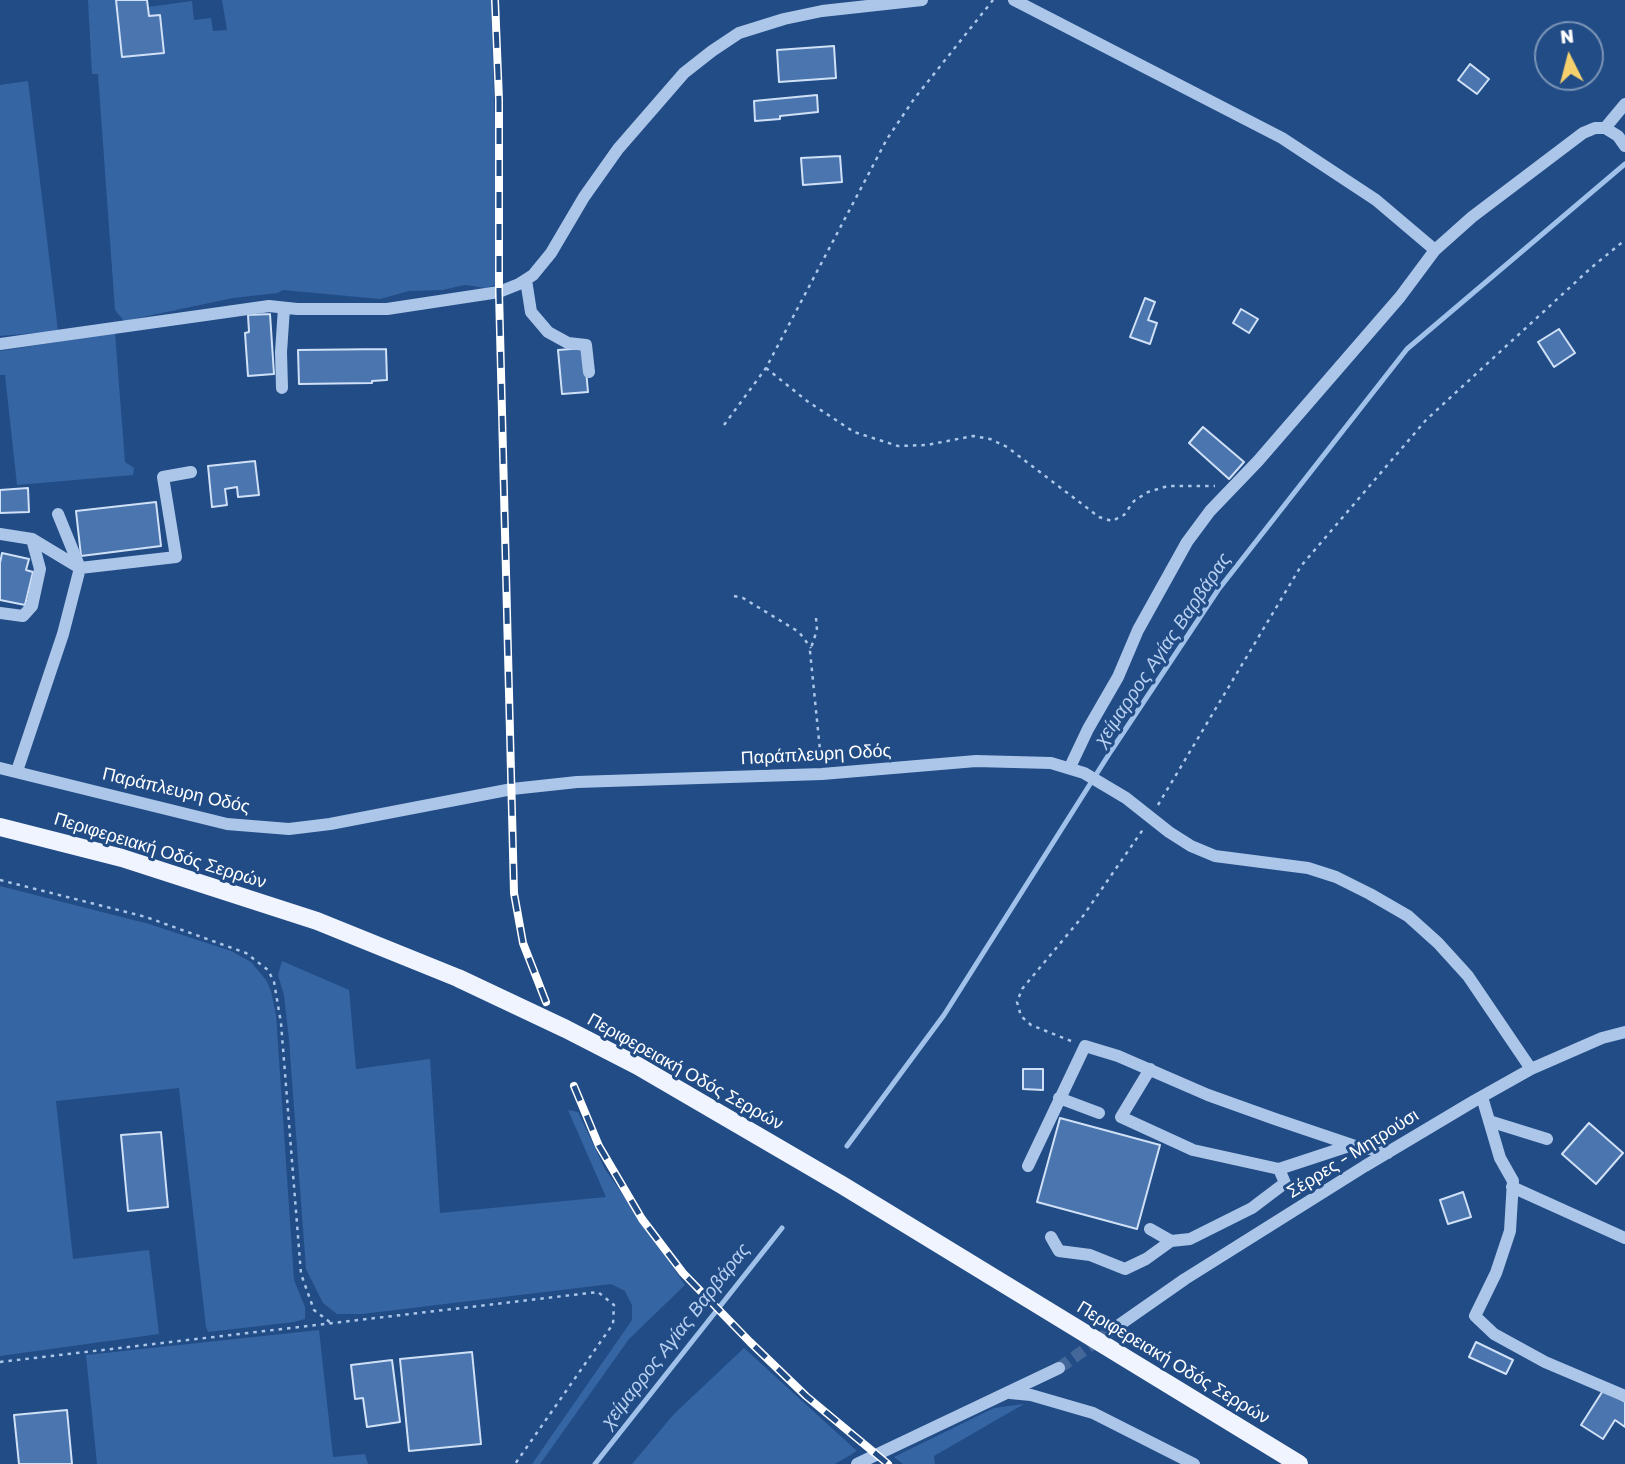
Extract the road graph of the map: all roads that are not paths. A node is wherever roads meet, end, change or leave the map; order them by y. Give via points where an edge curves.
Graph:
1 (922, 0) edge
2 (1014, 0) edge
3 (1625, 104) edge
4 (1605, 128) junction
5 (1622, 141) edge
6 (1435, 250) junction
7 (526, 280) junction
8 (284, 308) junction
9 (0, 344) edge
10 (589, 372) dead end
11 (282, 388) dead end
12 (191, 472) dead end
13 (58, 514) dead end
14 (0, 534) edge
15 (32, 539) junction
16 (80, 568) junction
17 (0, 613) edge
18 (1070, 767) junction
19 (0, 768) edge
20 (17, 771) junction
21 (0, 827) edge
22 (1625, 1032) edge
23 (1150, 1069) junction
24 (1531, 1069) junction
25 (1482, 1097) junction
26 (1059, 1098) junction
27 (1100, 1112) dead end
28 (1489, 1121) junction
29 (1547, 1139) dead end
30 (1353, 1145) junction
31 (1388, 1153) junction
32 (1028, 1166) dead end
33 (1279, 1169) junction
34 (1512, 1187) junction
35 (1150, 1228) dead end
36 (1051, 1237) dead end
37 (1625, 1238) edge
38 (1171, 1241) junction
39 (1112, 1330) tunnel mouth
40 (1059, 1368) tunnel mouth
41 (1009, 1393) junction
42 (1625, 1396) edge
43 (857, 1464) edge
44 (1194, 1464) edge
45 (1299, 1464) edge

1 - 7 street via 784,19 739,33 712,51 684,73 618,149 551,253
2 - 6 street via 1282,138 1376,200
3 - 4 street
4 - 5 street
4 - 6 street via 1583,133
6 - 18 street via 1379,322 1195,531 1166,578
7 - 8 street via 499,292 387,309
7 - 10 street via 531,312 548,332 568,343 586,345
8 - 9 street via 269,306
8 - 11 street
12 - 16 street via 163,477 176,557
13 - 16 street
14 - 15 street
15 - 16 street
15 - 17 street via 40,569 32,606 23,616
16 - 20 street
18 - 20 street, Παράπλευρη Οδός via 1001,760 821,774 617,779 512,789 289,829 227,824
18 - 24 street, Παράπλευρη Οδός via 1126,798 1191,846 1215,856 1308,868 1336,877 1408,916 1468,976
19 - 20 street, Παράπλευρη Οδός
21 - 45 main road, Περιφερειακή Οδός Σερρών via 122,858 317,921 458,978 566,1029 831,1179
22 - 24 street, Σέρρες - Μητρούσι
23 - 26 street via 1084,1046
23 - 30 street via 1208,1095
23 - 33 street via 1121,1117 1193,1150
24 - 25 street, Σέρρες - Μητρούσι
25 - 28 street
25 - 31 street, Σέρρες - Μητρούσι
26 - 27 street
26 - 32 street
28 - 29 street
28 - 34 street
30 - 31 street
30 - 33 street
31 - 39 street, Σέρρες - Μητρούσι via 1185,1279
33 - 38 street via 1285,1183 1252,1208 1190,1239
34 - 37 street
34 - 42 street via 1510,1231 1475,1316 1494,1334 1545,1362
35 - 38 street
36 - 38 street via 1059,1251 1090,1255 1125,1269
40 - 41 street
41 - 43 street
41 - 44 street via 1093,1413

